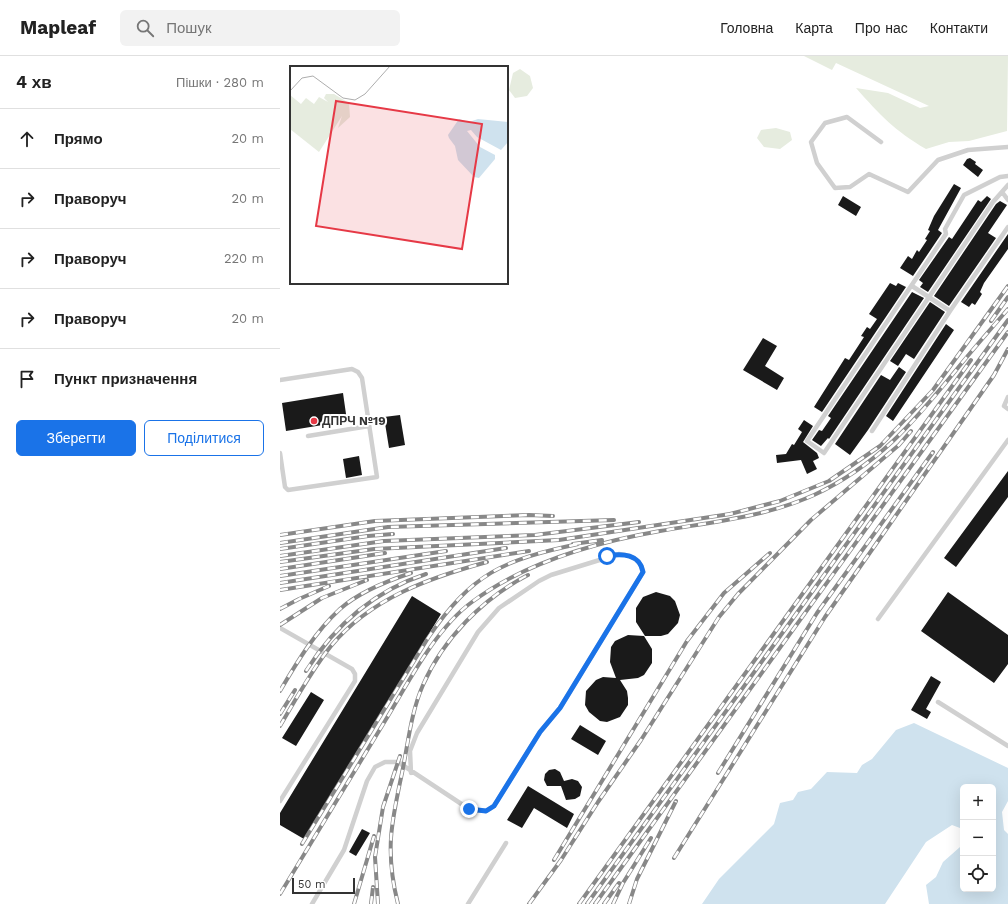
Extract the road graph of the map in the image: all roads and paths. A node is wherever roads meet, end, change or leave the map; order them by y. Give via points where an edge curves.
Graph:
1 (881, 142) dead end
2 (1008, 147) edge
3 (1008, 176) edge
4 (1008, 185) edge
5 (1002, 192) junction
6 (1008, 200) edge
7 (1008, 227) edge
8 (912, 286) junction
9 (930, 297) junction
10 (950, 311) junction
11 (280, 380) edge
12 (1008, 397) edge
13 (1008, 409) edge
14 (369, 426) junction
15 (872, 432) dead end
16 (308, 436) dead end
17 (1008, 440) edge
18 (280, 453) edge
19 (878, 619) dead end
20 (280, 628) edge
21 (938, 702) dead end
22 (1008, 746) edge
23 (411, 773) junction
24 (280, 801) edge
25 (506, 843) dead end
26 (312, 904) edge
27 (468, 904) edge

1 - 2 lane via 847,117 824,123 812,142 817,163 835,188 850,187 869,174 908,192 938,160 963,151
3 - 8 lane via 1000,177 964,195 945,228 946,234
4 - 5 lane
5 - 6 lane
5 - 9 lane
7 - 10 lane
8 - 9 lane
8 - 9 lane via 807,441 824,453
9 - 10 lane
10 - 15 lane
11 - 14 lane via 352,369 358,372 362,378
12 - 13 lane via 1004,406
14 - 16 lane
14 - 18 lane via 377,477 288,490 285,487
17 - 19 lane
20 - 24 lane via 352,668 355,674 355,681
21 - 22 lane
23 - 23 lane via 410,752 417,733 478,632 499,608 539,580 551,575 619,554 637,560 643,572 560,708 540,732 494,806 486,811 469,809
23 - 26 lane via 403,765 390,761 375,767 367,781 344,850
25 - 27 lane

